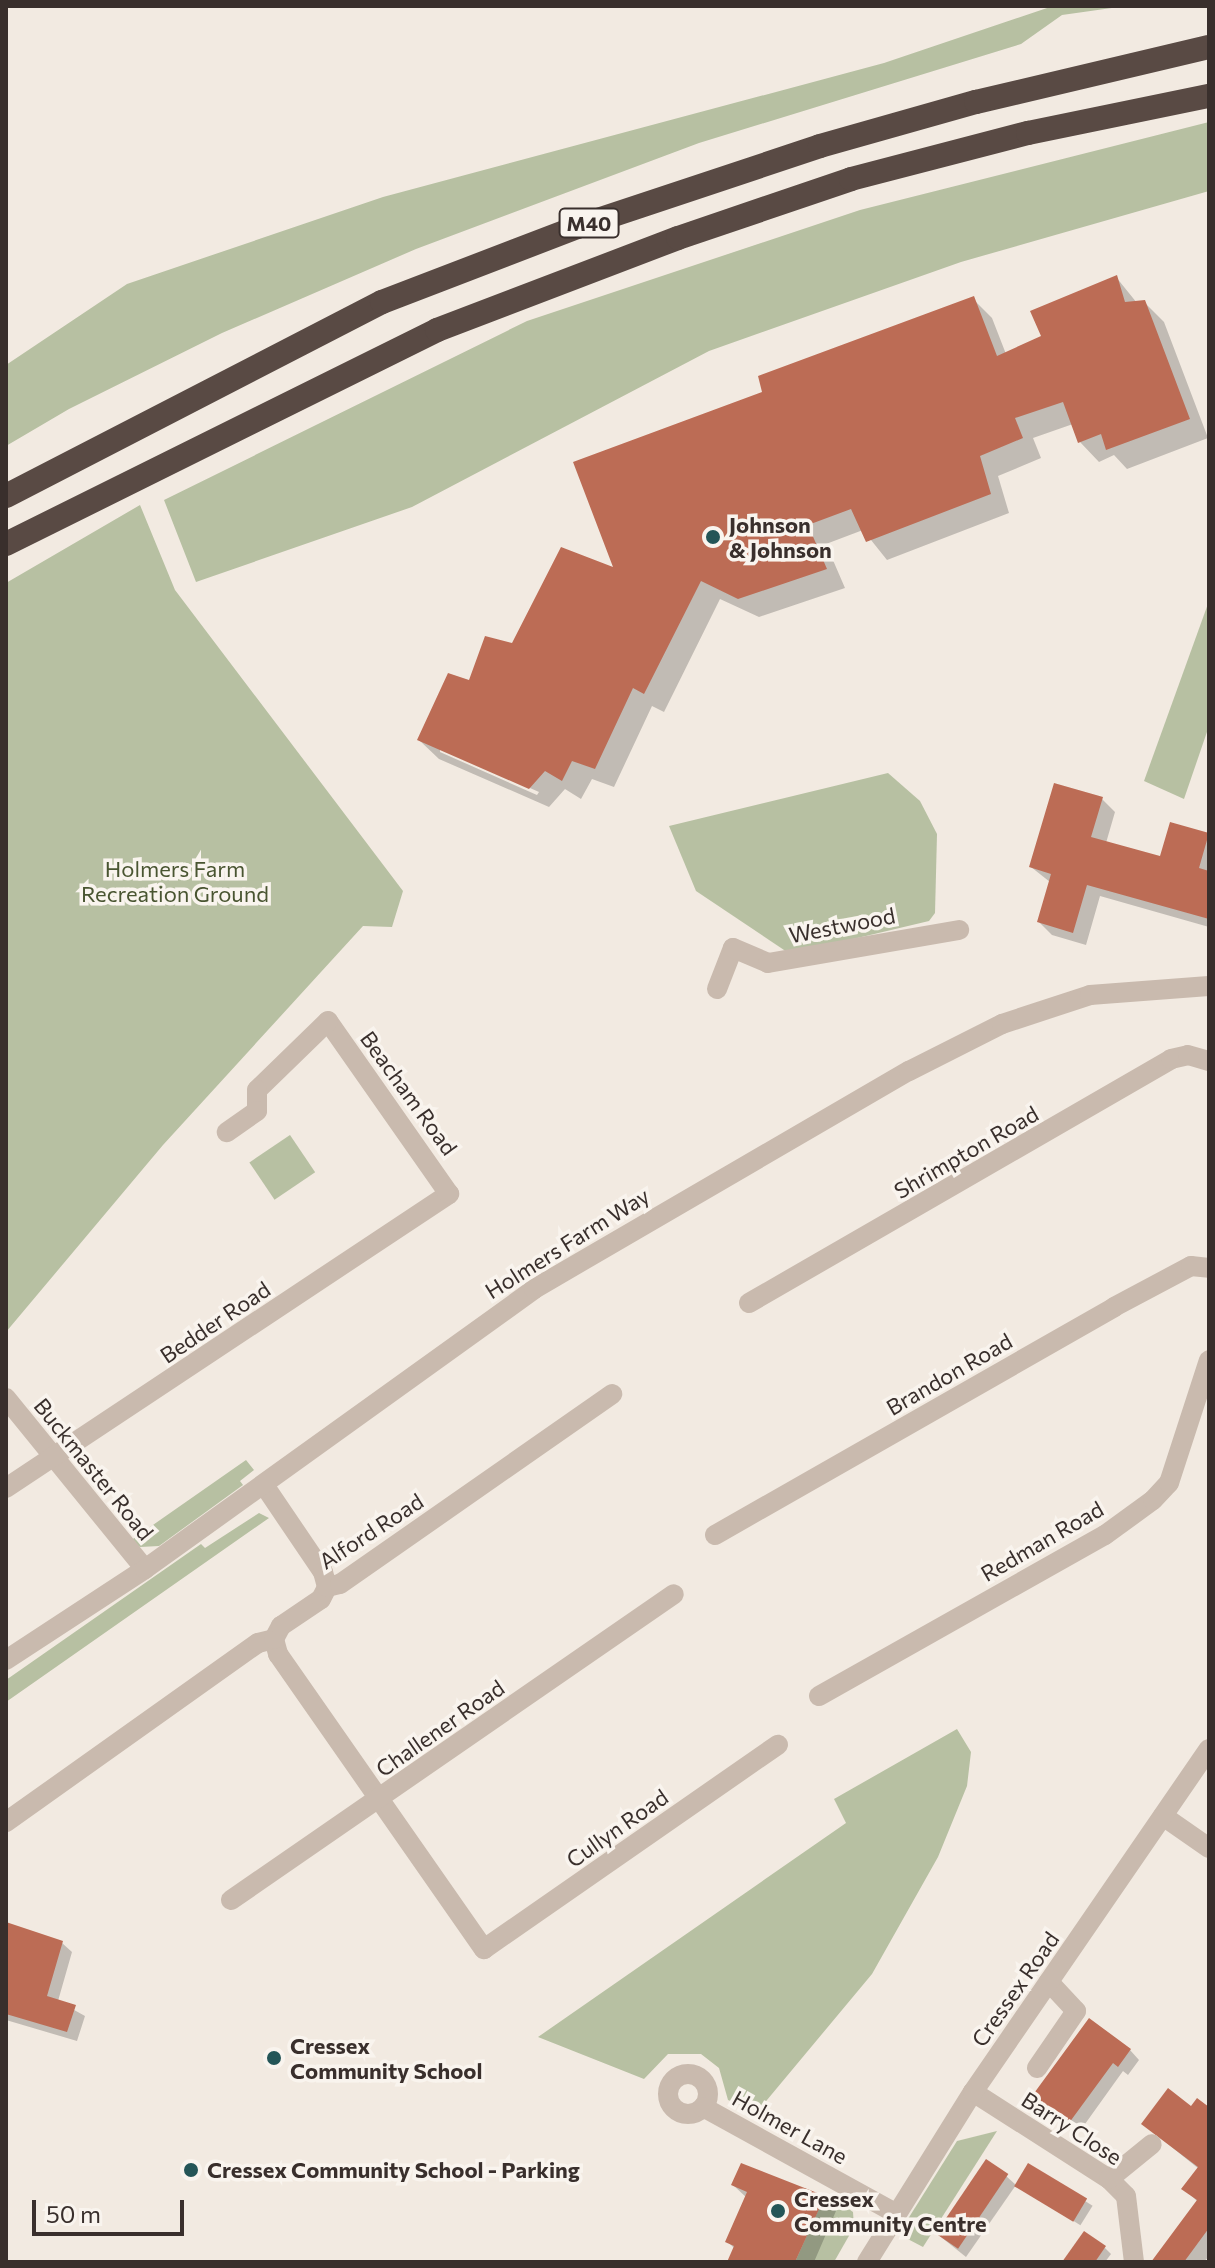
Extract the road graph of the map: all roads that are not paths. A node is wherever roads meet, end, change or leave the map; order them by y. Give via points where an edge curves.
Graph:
1 (1209, 47) edge
2 (1209, 96) edge
3 (6, 496) edge
4 (6, 544) edge
5 (959, 930) dead end
6 (1209, 986) edge
7 (717, 989) dead end
8 (1209, 1061) edge
9 (227, 1132) dead end
10 (449, 1194) joint
11 (1209, 1268) edge
12 (749, 1303) dead end
13 (1209, 1360) edge
14 (612, 1394) dead end
15 (6, 1398) edge
16 (54, 1458) junction
17 (264, 1485) junction
18 (6, 1488) edge
19 (715, 1535) dead end
20 (145, 1569) junction
21 (327, 1587) junction
22 (674, 1594) dead end
23 (274, 1639) junction
24 (6, 1660) edge
25 (819, 1696) dead end
26 (778, 1745) dead end
27 (1209, 1749) edge
28 (378, 1800) junction
29 (1163, 1816) junction
30 (6, 1822) edge
31 (1209, 1848) edge
32 (231, 1900) dead end
33 (1049, 1982) junction
34 (1037, 2068) dead end
35 (973, 2092) junction
36 (703, 2107) dead end
37 (1152, 2144) dead end
38 (1109, 2179) junction
39 (895, 2213) junction
40 (867, 2262) edge
41 (1134, 2262) edge

1 - 3 highway, M40 via 976,102 820,146 563,232 382,302
2 - 4 highway, M40 via 1028,133 851,179 678,238 437,330
5 - 7 street, Westwood via 768,963 733,948
6 - 17 street, Holmers Farm Way via 1090,995 1002,1024 909,1071 534,1289
8 - 12 street, Shrimpton Road via 1188,1055 1171,1059
9 - 10 street, Beacham Road via 257,1111 257,1090 323,1013
10 - 16 street, Bedder Road
11 - 19 street, Brandon Road via 1191,1266 1114,1307
13 - 25 street, Redman Road via 1169,1483 1153,1500 1105,1535
14 - 21 street, Alford Road via 340,1584
15 - 16 street, Buckmaster Road
16 - 18 street, Bedder Road
16 - 20 street, Buckmaster Road
17 - 20 street, Holmers Farm Way
17 - 21 street via 323,1572
20 - 24 street, Holmers Farm Way
21 - 23 street, Alford Road via 321,1599 281,1626
22 - 28 street, Challener Road
23 - 28 street via 278,1654
23 - 30 street, Alford Road via 258,1643
26 - 28 street, Cullyn Road via 484,1949
27 - 29 street, Cressex Road
28 - 32 street, Challener Road
29 - 31 street
29 - 33 street, Cressex Road
33 - 34 street via 1076,2011
33 - 35 street, Cressex Road
35 - 38 street, Barry Close
35 - 39 street, Cressex Road
36 - 39 street, Holmer Lane
37 - 38 street
38 - 41 street, Barry Close via 1126,2196 1132,2214
39 - 40 street, Cressex Road

